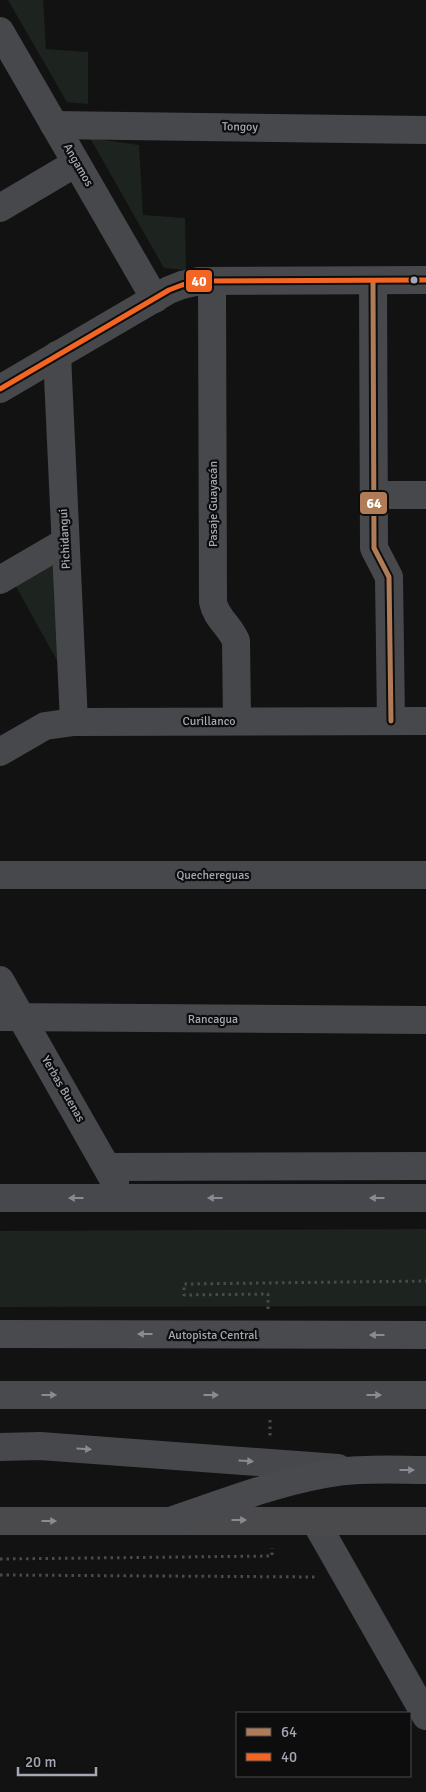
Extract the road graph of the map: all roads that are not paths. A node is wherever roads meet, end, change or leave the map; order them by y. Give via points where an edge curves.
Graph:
1 (1, 35) edge
2 (54, 125) junction
3 (426, 130) edge
4 (76, 163) junction
5 (0, 208) edge
6 (426, 280) edge
7 (212, 281) junction
8 (373, 281) junction
9 (155, 299) junction
10 (58, 355) junction
11 (0, 389) edge
12 (374, 495) junction
13 (426, 495) edge
14 (66, 542) junction
15 (0, 580) edge
16 (236, 721) junction
17 (391, 721) junction
18 (426, 721) edge
19 (74, 722) junction
20 (0, 752) edge
21 (0, 875) edge
22 (426, 875) edge
23 (0, 980) edge
24 (11, 1017) edge
25 (426, 1020) edge
26 (426, 1166) edge
27 (107, 1167) junction
28 (0, 1198) edge
29 (125, 1198) junction
30 (426, 1198) edge
31 (0, 1334) edge
32 (426, 1335) edge
33 (0, 1395) edge
34 (426, 1396) edge
35 (0, 1447) edge
36 (365, 1470) junction
37 (426, 1470) edge
38 (173, 1520) junction
39 (0, 1521) edge
40 (315, 1521) junction
41 (426, 1521) edge
42 (426, 1716) edge

1 - 2 street, Angamos
2 - 3 street, Tongoy
2 - 4 street, Angamos
4 - 5 street
4 - 9 street, Angamos
6 - 8 street
7 - 8 street
7 - 9 street via 182,285
7 - 16 street, Pasaje Guayacán via 213,602 220,619 236,641
8 - 12 street
9 - 10 street
10 - 11 street
10 - 14 street, Pichidangui
12 - 13 street
12 - 17 street via 374,548 389,578
14 - 15 street
14 - 19 street, Pichidangui
16 - 17 street, Curillanco
16 - 19 street, Curillanco
17 - 18 street, Curillanco
19 - 20 street, Curillanco via 45,726
21 - 22 street, Quechereguas
23 - 24 street, Yerbas Buenas
24 - 25 street, Rancagua
24 - 27 street, Yerbas Buenas
26 - 27 street
27 - 29 street, Yerbas Buenas
29 -> 28 street
30 -> 29 street
32 -> 31 highway, Autopista Central
33 -> 34 highway
35 -> 36 street via 50,1447
36 -> 37 highway
36 - 38 highway via 284,1484
39 -> 38 main road
38 -> 40 main road
40 - 41 main road
40 - 42 street

